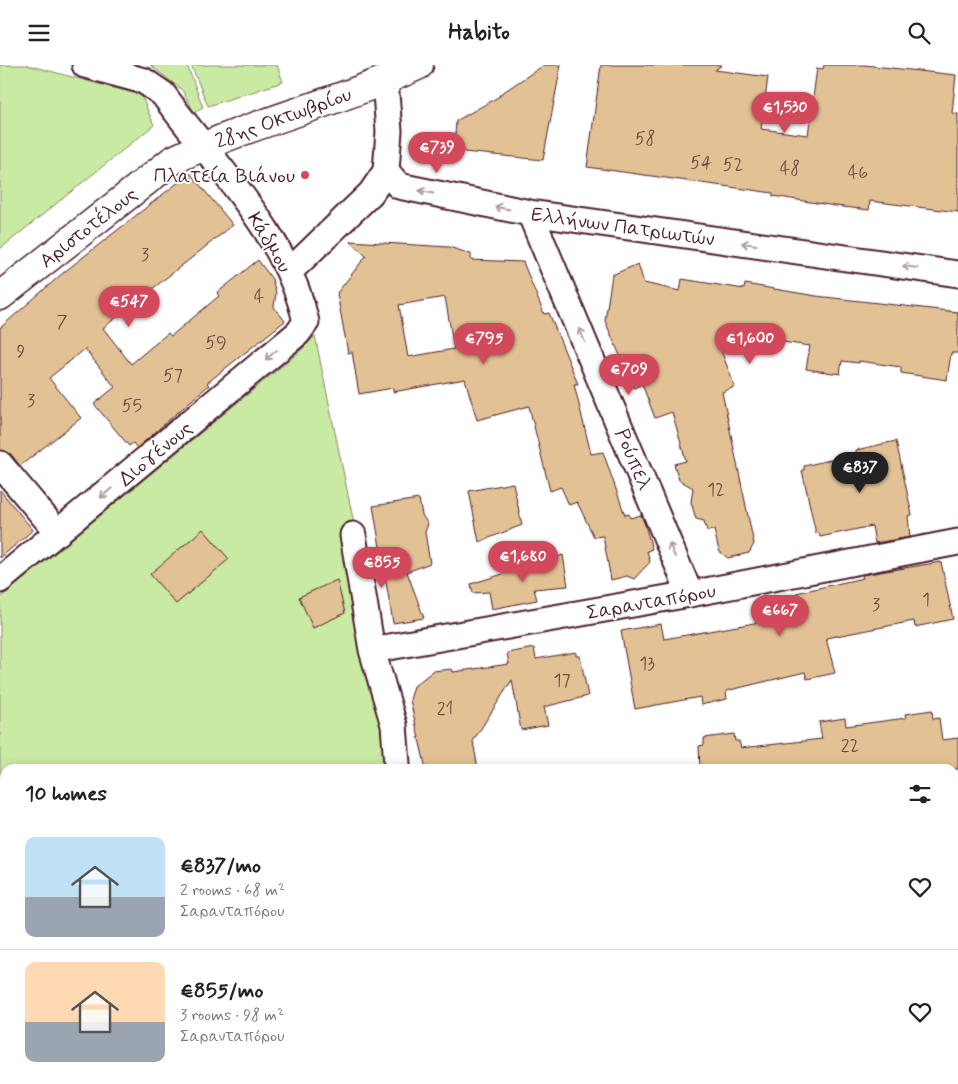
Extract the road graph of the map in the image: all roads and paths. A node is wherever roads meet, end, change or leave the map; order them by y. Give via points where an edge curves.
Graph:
1 (85, 65) edge
2 (419, 65) edge
3 (385, 81) junction
4 (203, 145) junction
5 (386, 171) junction
6 (530, 213) junction
7 (289, 272) junction
8 (958, 274) edge
9 (0, 295) edge
10 (306, 322) joint
11 (0, 464) edge
12 (58, 533) junction
13 (353, 535) dead end
14 (958, 542) edge
15 (0, 580) edge
16 (690, 595) junction
17 (372, 650) junction
18 (397, 764) dead end

1 - 4 street, Κάδμου via 144,81 163,94
2 - 3 street, 28ης Οκτωβρίου
3 - 4 street, 28ης Οκτωβρίου
3 - 5 street via 389,131
4 - 7 street, Κάδμου via 252,211
4 - 9 street, Αριστοτέλους via 173,160
6 -> 5 street, Ελλήνων Πατριωτών via 399,186
5 - 7 street via 371,193
8 -> 6 street, Ελλήνων Πατριωτών
16 -> 6 street, Ρούπελ
7 - 10 street, Κάδμου via 302,302
10 -> 12 street, Διογένους via 298,333
11 - 12 street
12 - 15 street, Διογένους
13 - 17 street
14 - 16 street, Σαρανταπόρου
16 - 17 street, Σαρανταπόρου
17 - 18 street via 394,725

